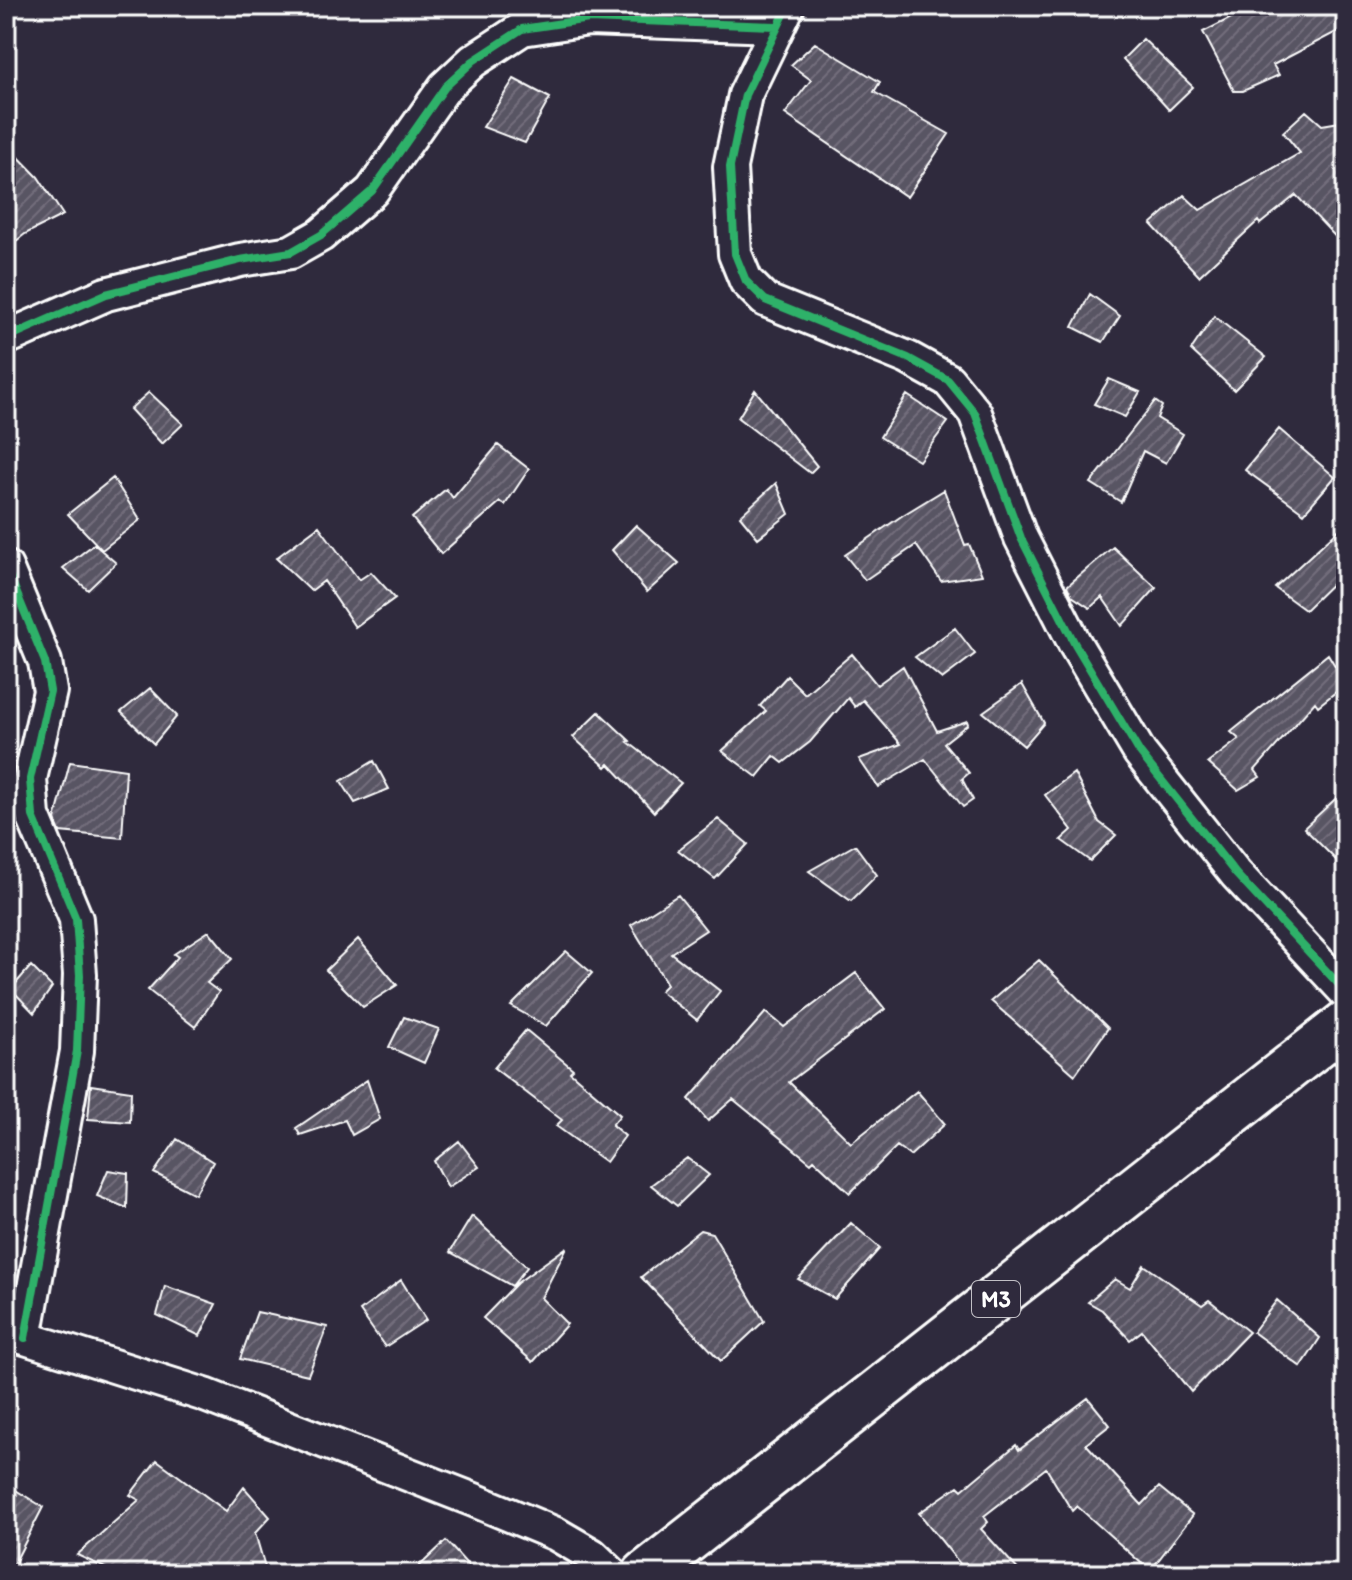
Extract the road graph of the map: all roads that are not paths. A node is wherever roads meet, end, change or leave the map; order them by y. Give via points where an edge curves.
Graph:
1 (782, 16) edge
2 (6, 338) edge
3 (6, 567) edge
4 (1346, 992) edge
5 (1346, 1023) edge
6 (15, 1335) edge
7 (612, 1574) edge
8 (645, 1574) edge

1 - 2 street via 589,19 522,29 445,87 372,191 321,235 291,252 106,294
1 - 4 street via 745,95 730,167 735,254 746,281 765,300 908,358 948,380 975,413 1021,538 1075,644 1140,753 1236,874
3 - 6 street via 45,662 50,691 30,779 33,816 76,919 80,975 77,1051
5 - 8 main road, M3
6 - 7 street via 205,1395 460,1494 556,1534

